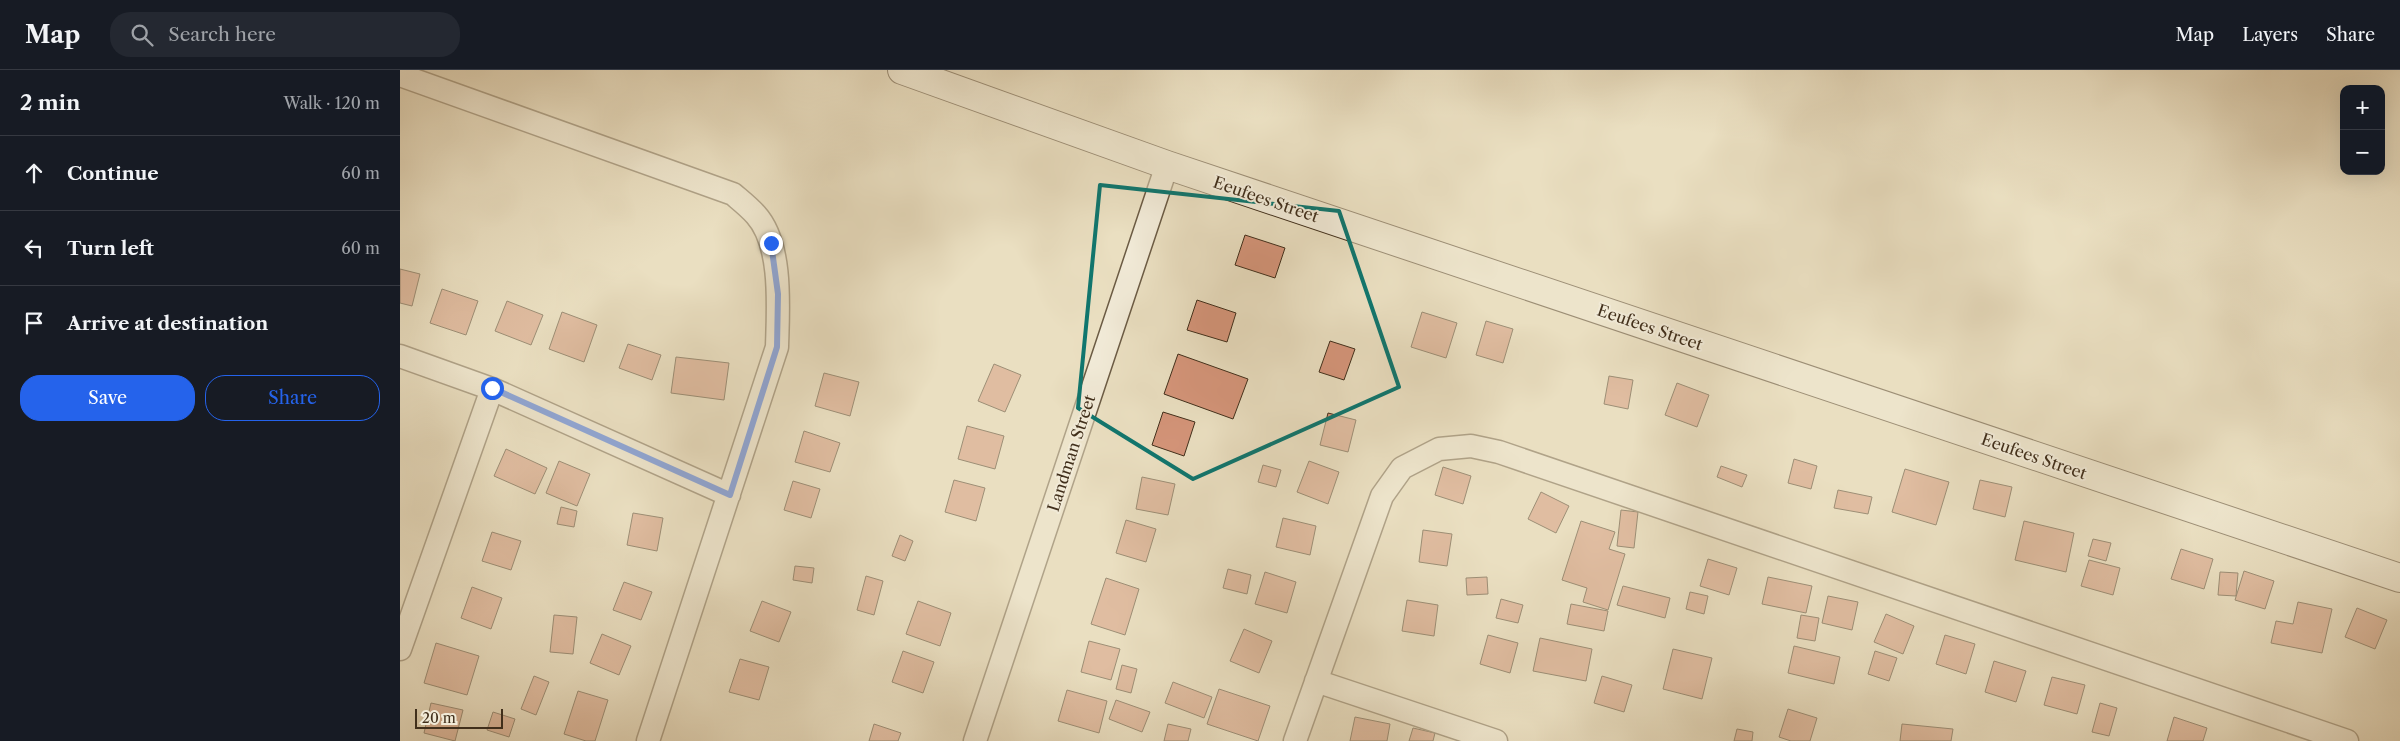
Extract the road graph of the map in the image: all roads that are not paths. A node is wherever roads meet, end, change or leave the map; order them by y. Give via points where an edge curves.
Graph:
1 (902, 70) edge
2 (400, 75) edge
3 (1166, 165) junction
4 (400, 356) edge
5 (492, 388) junction
6 (730, 495) junction
7 (2400, 578) edge
8 (400, 649) edge
9 (1316, 681) junction
10 (648, 741) edge
11 (975, 741) edge
12 (1295, 741) edge
13 (1496, 741) edge
14 (2347, 741) edge

1 - 3 street, Eeufees Street
2 - 6 street via 733,194 757,215 771,243 778,294 777,347
3 - 7 street, Eeufees Street
3 - 11 street, Landman Street
4 - 5 street
5 - 6 street
5 - 8 street
6 - 10 street
9 - 12 street
9 - 13 street
9 - 14 street via 1382,496 1402,468 1439,449 1471,446 1499,452

